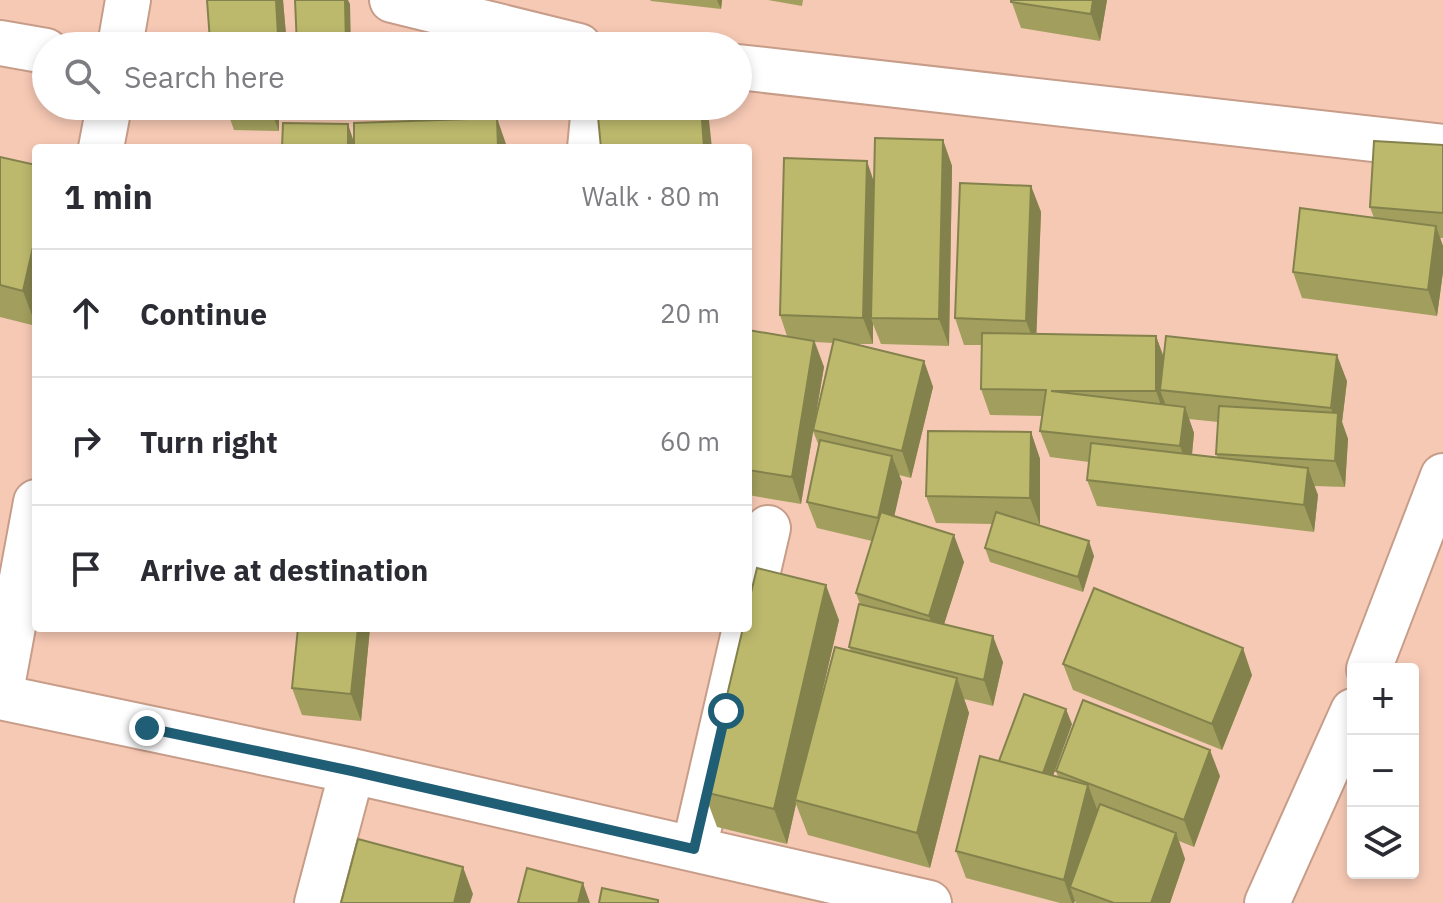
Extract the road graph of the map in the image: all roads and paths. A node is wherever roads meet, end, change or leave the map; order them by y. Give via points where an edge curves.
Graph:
1 (128, 0) edge
2 (392, 0) edge
3 (122, 32) edge
4 (522, 32) edge
5 (0, 43) edge
6 (32, 49) edge
7 (752, 69) edge
8 (106, 120) edge
9 (593, 120) edge
10 (102, 144) edge
11 (590, 144) edge
12 (1443, 147) edge
13 (1443, 476) edge
14 (32, 524) edge
15 (768, 528) dead end
16 (752, 597) edge
17 (744, 632) edge
18 (1371, 663) edge
19 (0, 697) edge
20 (1347, 724) edge
21 (352, 771) junction
22 (694, 849) junction
23 (317, 903) edge
24 (929, 903) edge
25 (1267, 903) edge

1 - 3 street
2 - 4 street
5 - 6 street
7 - 12 street
8 - 10 street
9 - 11 street
13 - 18 street
14 - 19 street
15 - 16 street
17 - 22 street
19 - 21 street
20 - 25 street
21 - 22 street
21 - 23 street
22 - 24 street

